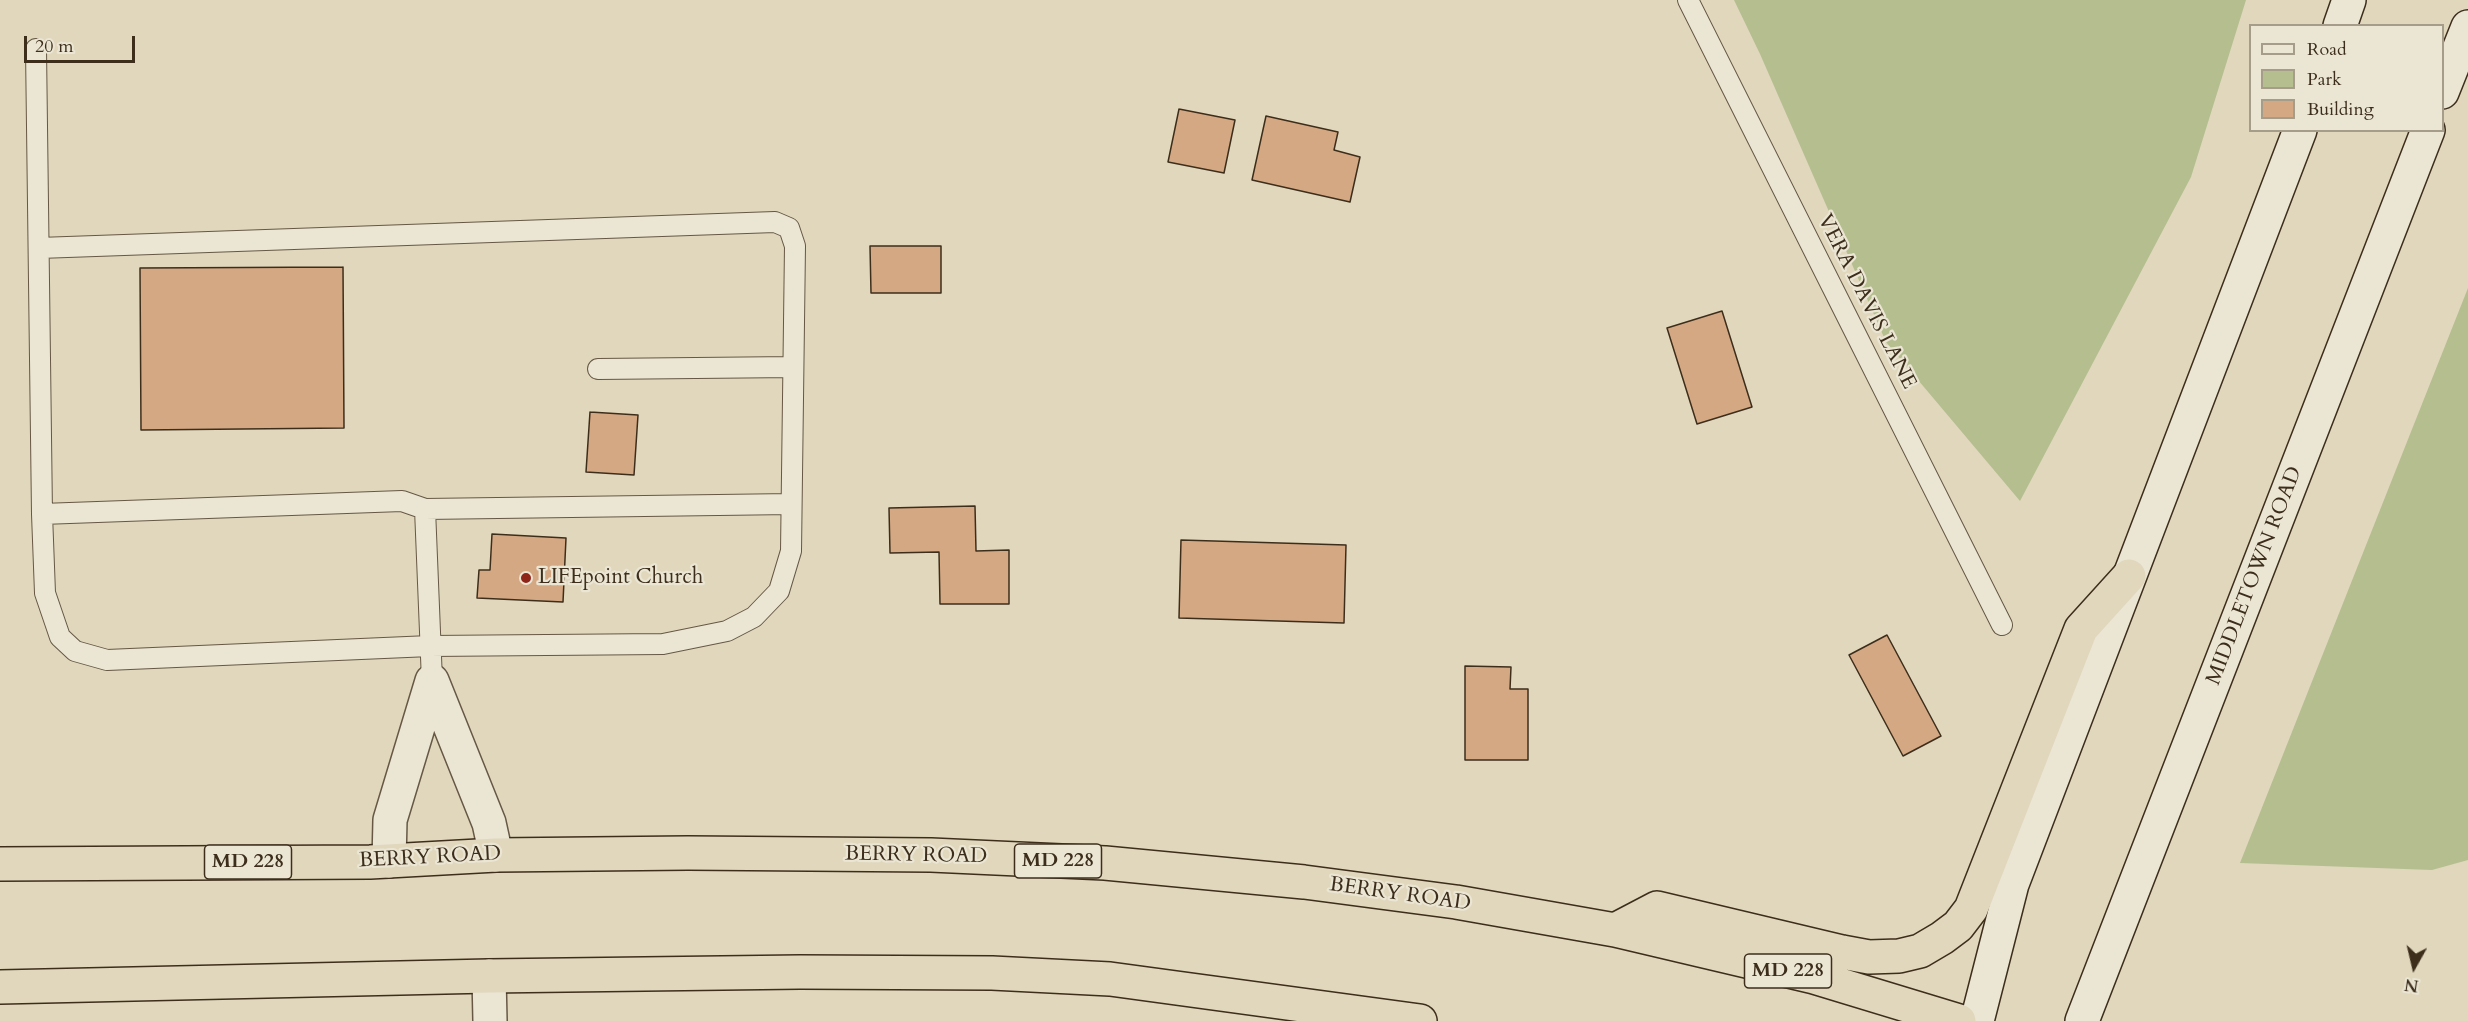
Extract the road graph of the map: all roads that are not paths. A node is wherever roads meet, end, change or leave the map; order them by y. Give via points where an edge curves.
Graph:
1 (1688, 0) edge
2 (2349, 0) edge
3 (2341, 24) edge
4 (2468, 27) edge
5 (36, 49) dead end
6 (2444, 87) edge
7 (2299, 132) edge
8 (2427, 132) edge
9 (39, 248) junction
10 (793, 367) junction
11 (598, 369) dead end
12 (791, 504) junction
13 (425, 509) junction
14 (42, 514) junction
15 (2129, 576) junction
16 (2002, 625) dead end
17 (430, 646) junction
18 (432, 681) junction
19 (496, 855) junction
20 (389, 861) junction
21 (0, 864) edge
22 (1615, 930) junction
23 (489, 976) junction
24 (0, 987) edge
25 (490, 1021) edge
26 (1420, 1021) edge
27 (1959, 1021) edge
28 (1977, 1021) edge
29 (2082, 1021) edge

1 - 16 lane, VERA DAVIS LANE
2 - 3 main road
4 - 6 main road
5 - 9 lane
7 - 15 main road
8 - 29 main road, MIDDLETOWN ROAD
9 - 10 lane via 775,222 789,228 795,246
9 - 14 lane
10 - 11 lane
10 - 12 lane
12 - 13 lane
12 - 17 lane via 791,551 779,591 754,617 727,632 663,644
13 - 14 lane via 402,501
13 - 17 lane
14 - 17 lane via 45,593 60,637 75,651 107,660
15 - 22 highway via 2081,629 1971,909 1942,938 1920,951 1869,957 1657,908
15 - 28 main road via 2012,884
17 - 18 lane
18 - 19 main road via 489,823
18 - 20 main road via 390,820
19 - 20 highway, BERRY ROAD / MD 228
19 - 22 highway, BERRY ROAD / MD 228 via 932,855 1105,863 1304,882 1456,902
20 - 21 highway, BERRY ROAD / MD 228
22 - 27 highway, BERRY ROAD / MD 228 via 1814,977
23 - 24 highway
23 - 25 main road
23 - 26 highway via 992,973 1110,979

